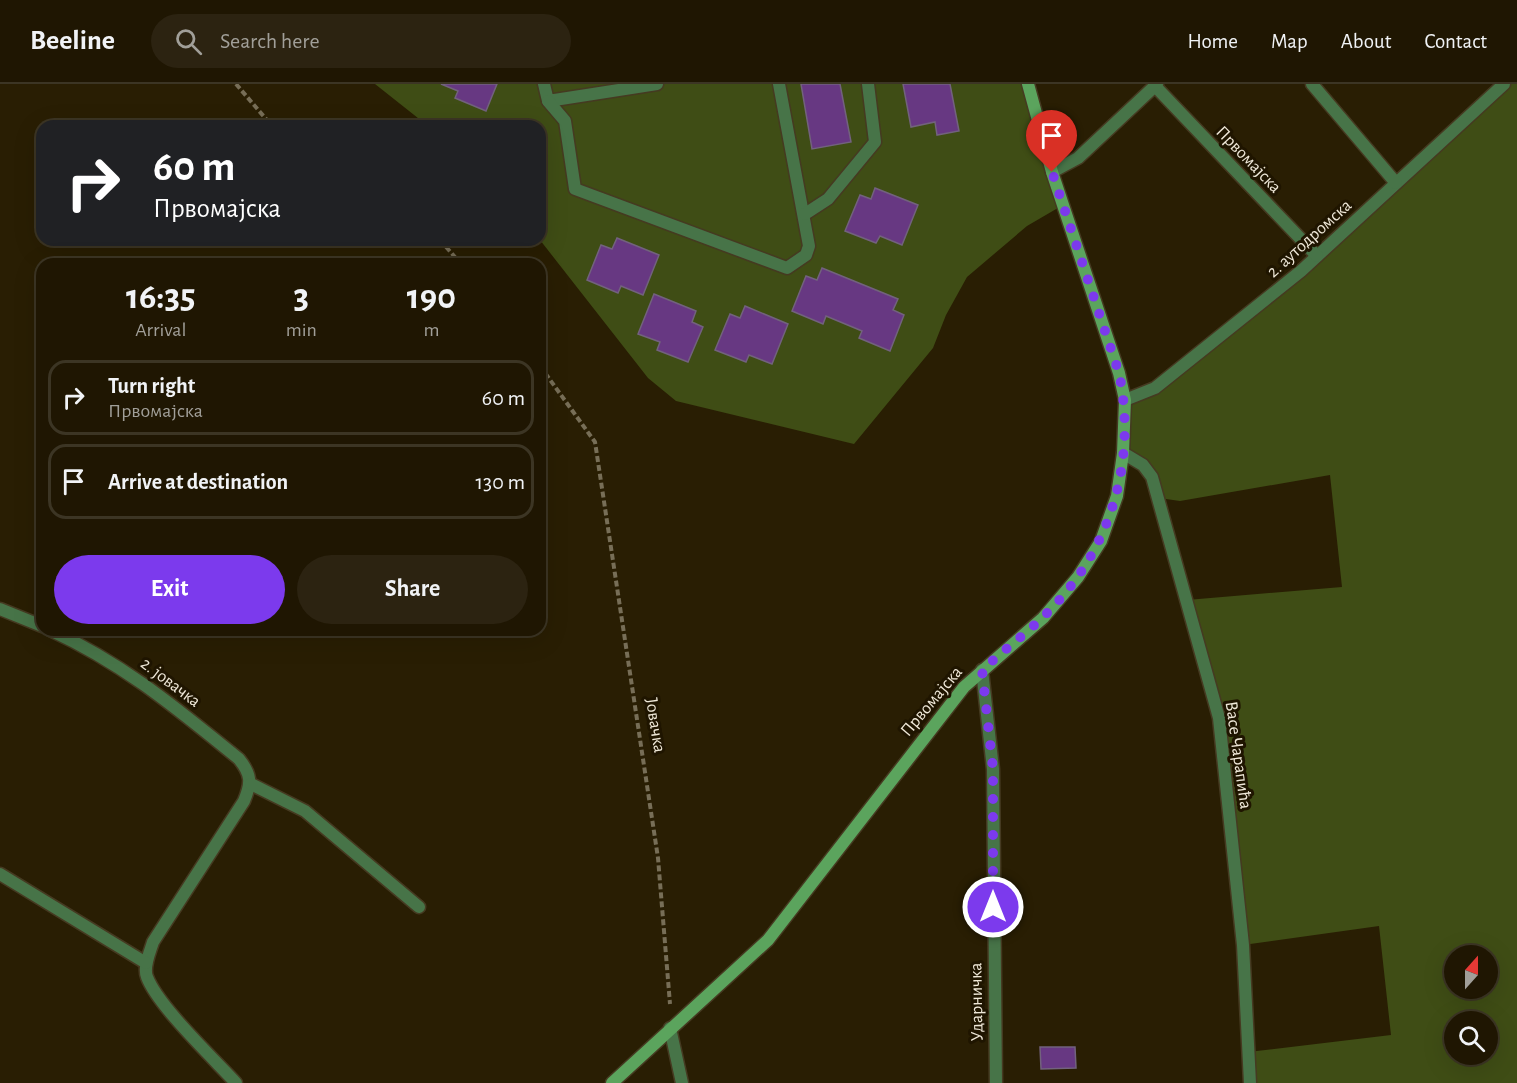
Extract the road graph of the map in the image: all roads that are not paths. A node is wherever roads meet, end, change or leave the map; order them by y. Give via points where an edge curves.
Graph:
1 (544, 84) edge
2 (657, 84) edge
3 (779, 84) edge
4 (868, 84) edge
5 (1028, 84) edge
6 (1312, 84) edge
7 (1504, 84) edge
8 (1156, 85) edge
9 (548, 100) junction
10 (1052, 172) junction
11 (1396, 183) junction
12 (805, 214) junction
13 (1317, 256) junction
14 (1125, 400) junction
15 (1123, 453) junction
16 (0, 609) edge
17 (36, 624) edge
18 (63, 636) edge
19 (982, 670) junction
20 (251, 784) junction
21 (0, 874) edge
22 (419, 908) dead end
23 (146, 963) junction
24 (670, 1028) junction
25 (236, 1083) edge
26 (612, 1083) edge
27 (682, 1083) edge
28 (996, 1083) edge
29 (1250, 1083) edge

1 - 9 street
2 - 9 street
3 - 12 street
4 - 12 street via 875,142 828,199
5 - 10 main road, Првомајска
6 - 11 street
7 - 11 street, 2. аутодромска
8 - 10 street via 1078,158
8 - 13 street, Првомајска
9 - 12 street via 566,121 576,189 787,268 806,255 809,246
10 - 14 main road, Првомајска
11 - 13 street, 2. аутодромска
13 - 14 street, 2. аутодромска via 1155,388
14 - 15 main road, Првомајска
15 - 19 main road, Првомајска via 1111,517 1089,561 1043,618
15 - 29 street, Васе Чарапића via 1143,465 1152,477 1219,718 1243,945
16 - 17 street
18 - 20 street, 2. јовачка via 93,650 147,685 239,759 249,772
19 - 24 main road, Првомајска via 941,716 768,940
19 - 28 street, Ударничка via 993,769
20 - 22 street via 305,810
20 - 23 street via 234,819 153,942
21 - 23 street
23 - 25 street via 146,976 157,994
24 - 26 main road
24 - 27 street

